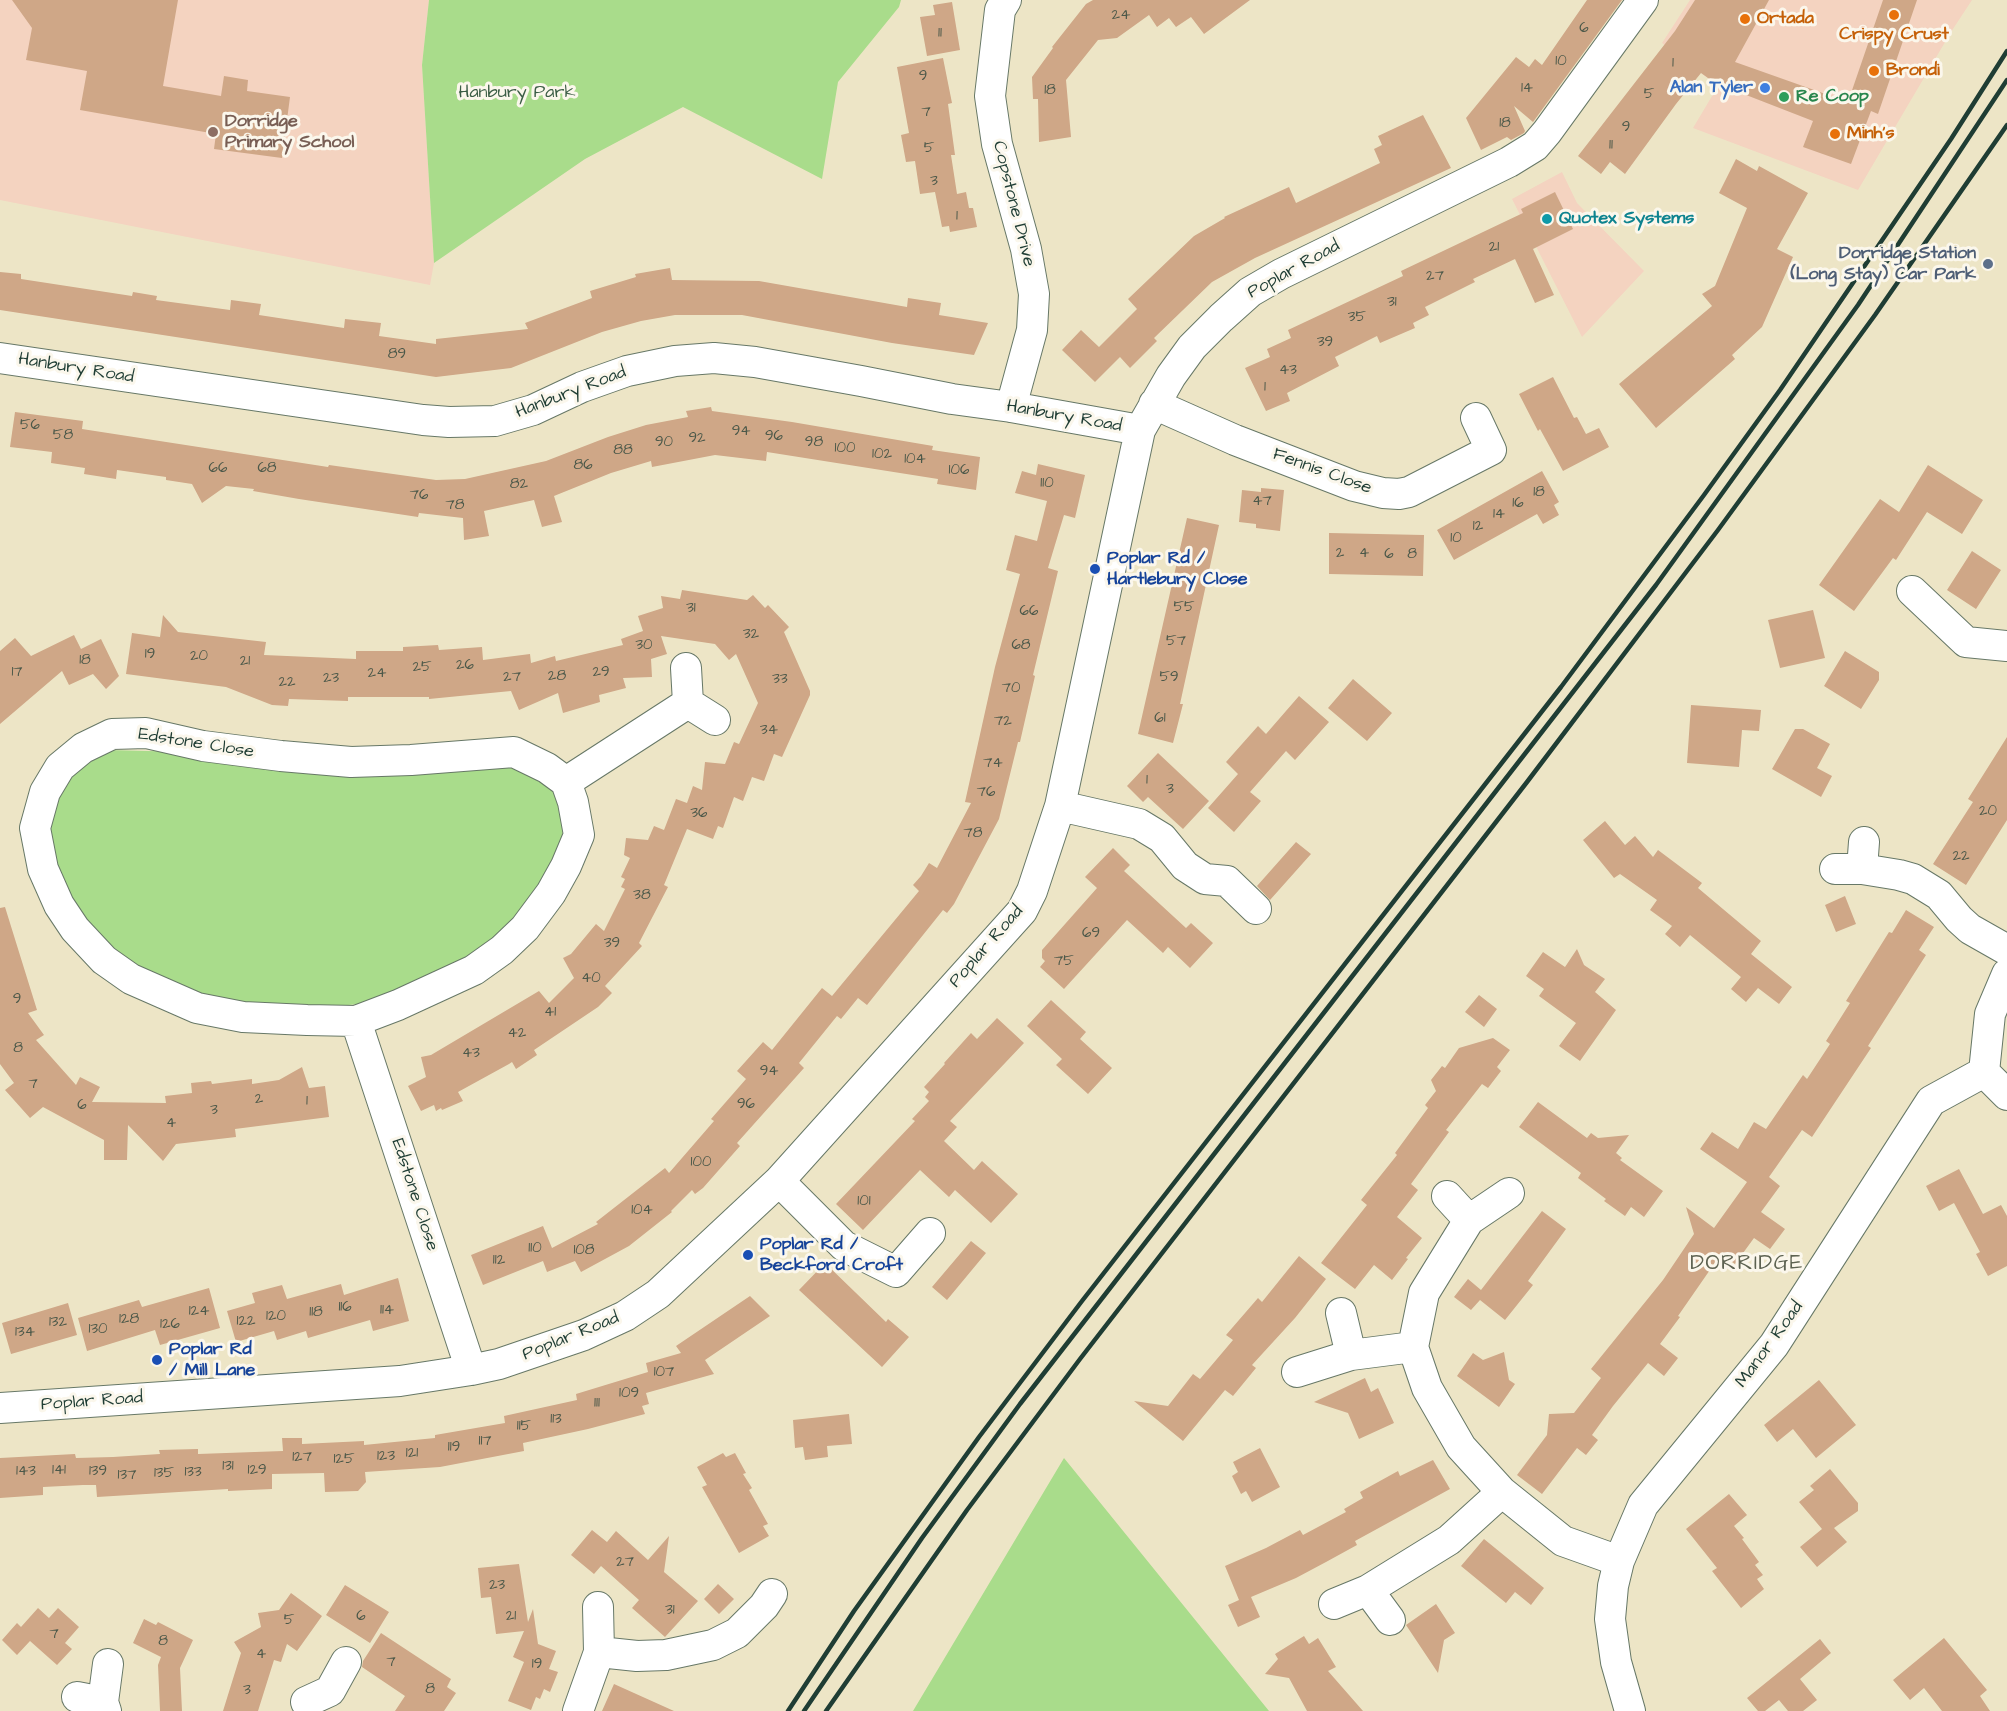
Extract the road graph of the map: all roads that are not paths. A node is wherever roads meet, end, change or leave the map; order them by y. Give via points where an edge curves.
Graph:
1 (1006, 0) edge
2 (1643, 0) edge
3 (0, 358) edge
4 (1154, 404) junction
5 (1011, 407) junction
6 (1476, 418) dead end
7 (1140, 430) junction
8 (1912, 591) dead end
9 (2007, 646) edge
10 (686, 668) dead end
11 (688, 703) junction
12 (715, 720) dead end
13 (566, 782) junction
14 (1060, 806) junction
15 (1854, 860) dead end
16 (1256, 909) dead end
17 (2007, 950) edge
18 (2007, 974) edge
19 (356, 1021) junction
20 (1983, 1072) junction
21 (2007, 1095) edge
22 (779, 1181) junction
23 (1509, 1193) dead end
24 (1447, 1196) dead end
25 (1469, 1220) junction
26 (930, 1233) dead end
27 (1341, 1313) dead end
28 (1413, 1347) junction
29 (1351, 1355) junction
30 (471, 1370) junction
31 (1297, 1372) dead end
32 (0, 1408) edge
33 (1502, 1492) junction
34 (1620, 1561) junction
35 (1368, 1590) junction
36 (772, 1594) dead end
37 (1334, 1604) dead end
38 (598, 1607) dead end
39 (1390, 1620) dead end
40 (599, 1652) junction
41 (346, 1662) dead end
42 (108, 1664) dead end
43 (325, 1702) edge
44 (95, 1703) edge
45 (578, 1711) edge
46 (1630, 1711) edge

1 - 5 street, Copstone Drive via 1000,10 990,96 997,144 1026,249 1034,294 1032,330
2 - 4 street, Poplar Road via 1535,146 1250,292 1192,347
3 - 5 street, Hanbury Road via 449,422 503,419 627,371 714,358
4 - 6 street, Fennis Close via 1354,486 1399,494 1491,450
4 - 7 street, Poplar Road
5 - 7 street, Hanbury Road
7 - 14 street, Poplar Road
8 - 9 street via 1966,642
10 - 11 street
11 - 12 street
11 - 13 street
13 - 19 street, Edstone Close via 579,835 551,893 525,928 474,970
13 - 19 street, Edstone Close via 514,752 351,762 214,747 146,733 112,734 83,748 60,767 45,792 35,828 43,869 75,929 104,960 131,979 197,1008 243,1017
14 - 16 street via 1139,824 1162,838 1185,866 1204,879 1227,881
14 - 22 street, Poplar Road via 1022,911
15 - 17 street via 1926,886 1970,929
18 - 20 street via 1990,1014
19 - 30 street, Edstone Close
20 - 21 street
20 - 34 street, Manor Road via 1931,1101 1774,1345 1643,1505
22 - 26 street via 844,1246 896,1272
22 - 30 street, Poplar Road via 658,1294 625,1316 549,1348
23 - 25 street
24 - 25 street
25 - 28 street via 1424,1293
27 - 29 street
28 - 29 street
28 - 33 street via 1427,1388 1461,1448
29 - 31 street
30 - 32 street, Poplar Road via 400,1381
33 - 34 street via 1563,1540
33 - 35 street via 1449,1540
34 - 46 street, Manor Road via 1610,1618 1616,1662
35 - 37 street
35 - 39 street
36 - 40 street via 738,1633 713,1645 666,1656
38 - 40 street
40 - 45 street
41 - 43 street
42 - 44 street

